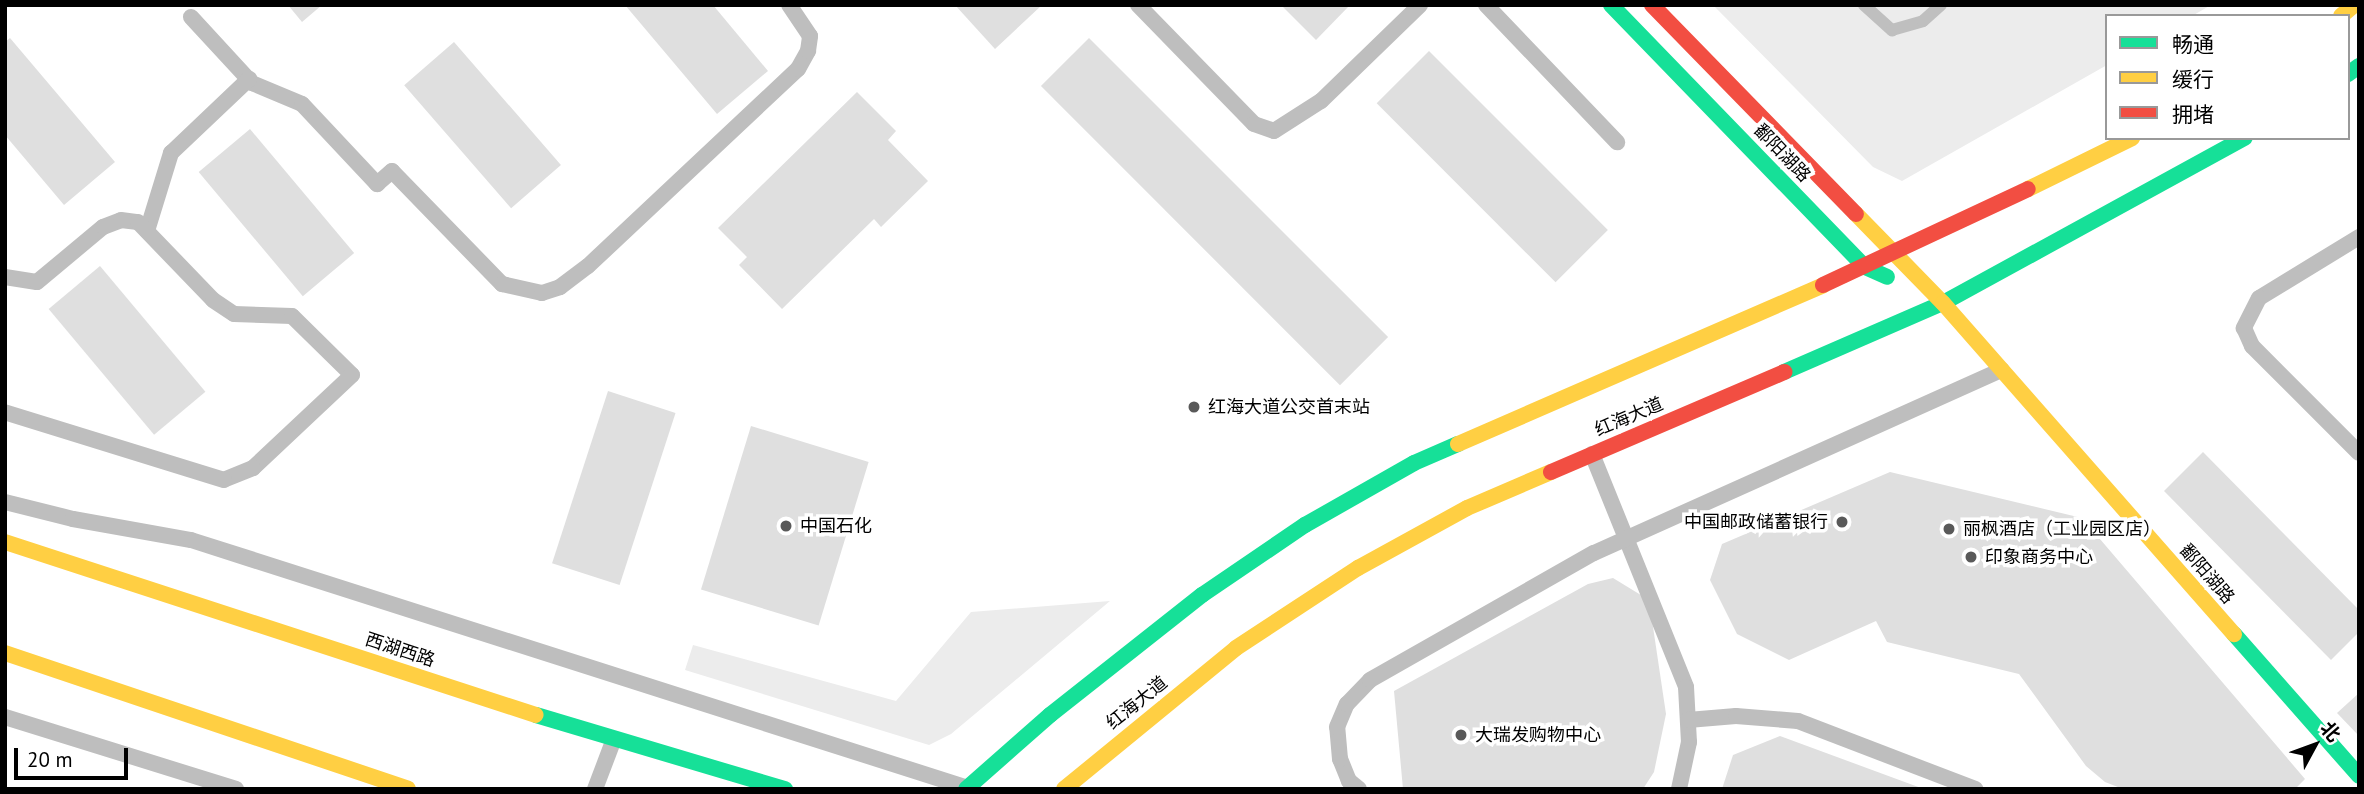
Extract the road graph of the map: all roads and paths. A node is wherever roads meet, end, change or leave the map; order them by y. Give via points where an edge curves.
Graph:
1 (789, 5) edge
2 (1138, 5) edge
3 (1420, 5) edge
4 (1486, 5) edge
5 (1611, 5) edge
6 (1652, 5) edge
7 (191, 17) dead end
8 (249, 79) junction
9 (2128, 140) edge
10 (2241, 140) edge
11 (1617, 142) dead end
12 (147, 231) junction
13 (2359, 237) edge
14 (1894, 254) junction
15 (1865, 267) junction
16 (5, 277) edge
17 (1943, 303) junction
18 (2002, 370) junction
19 (5, 412) edge
20 (2359, 453) edge
21 (1592, 454) junction
22 (5, 502) edge
23 (1628, 537) junction
24 (5, 542) edge
25 (5, 653) edge
26 (5, 717) edge
27 (1688, 720) junction
28 (614, 740) junction
29 (2359, 776) edge
30 (967, 788) edge
31 (236, 789) edge
32 (408, 789) edge
33 (595, 789) edge
34 (785, 789) edge
35 (1064, 789) edge
36 (1359, 789) edge
37 (1679, 789) edge
38 (1975, 789) edge

1 - 8 lane via 810,36 798,69 588,266 560,287 542,293 502,284 391,172 377,184 302,104
2 - 3 lane via 1254,124 1274,131 1321,102
4 - 11 lane
5 - 15 main road, 鄱阳湖路
6 - 14 main road, 鄱阳湖路
7 - 8 lane
8 - 12 lane via 171,153
9 - 14 main road
10 - 17 main road, 红海大道
12 - 16 lane via 138,222 121,220 83,240 37,282
12 - 19 lane via 213,300 234,314 292,316 352,375 253,468 224,480
13 - 20 lane via 2259,298 2244,328 2252,346
14 - 15 main road
14 - 17 main road, 鄱阳湖路
15 - 17 main road, 鄱阳湖路
15 - 30 main road via 1414,463 1305,525 1202,595 1050,715
17 - 18 main road, 鄱阳湖路
17 - 21 main road, 红海大道
18 - 23 lane
18 - 29 main road, 鄱阳湖路
21 - 23 lane
21 - 35 main road, 红海大道 via 1467,508 1358,568 1236,648
22 - 30 lane via 191,540
23 - 27 lane via 1686,687
23 - 36 lane via 1370,680 1347,704 1337,727 1340,759 1349,781
24 - 28 main road, 西湖西路
25 - 32 main road
26 - 31 lane
27 - 37 lane via 1686,770
27 - 38 lane via 1736,716 1797,721
28 - 33 lane
28 - 34 main road, 西湖西路

